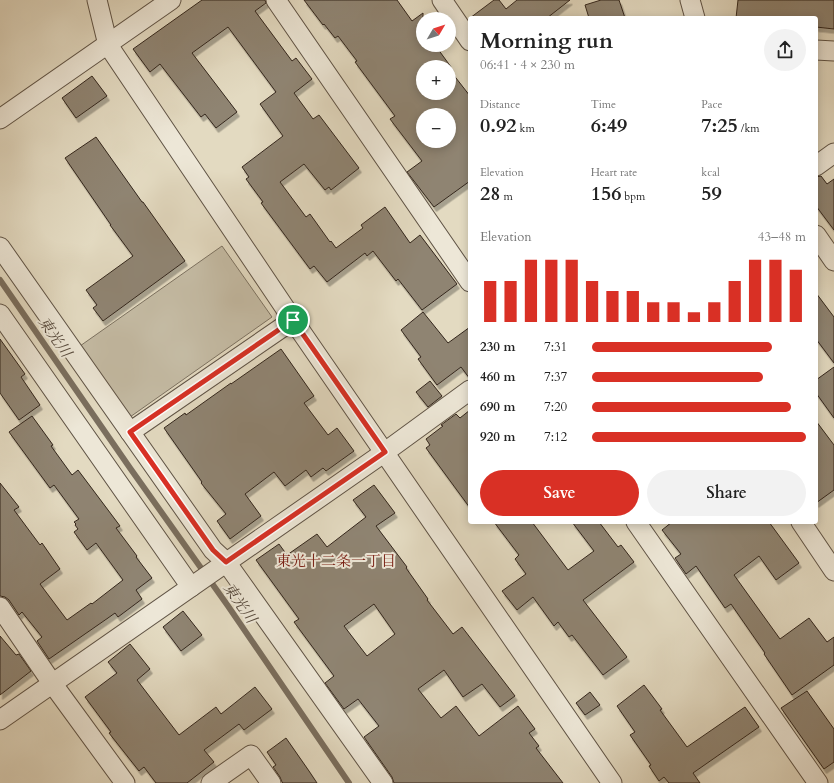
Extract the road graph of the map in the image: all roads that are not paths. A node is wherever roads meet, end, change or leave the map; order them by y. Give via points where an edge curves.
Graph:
1 (97, 0) edge
2 (171, 0) edge
3 (276, 0) edge
4 (442, 0) edge
5 (690, 0) edge
6 (694, 16) edge
7 (468, 38) edge
8 (108, 45) junction
9 (818, 50) edge
10 (834, 51) edge
11 (0, 119) edge
12 (834, 153) edge
13 (818, 165) edge
14 (818, 238) edge
15 (0, 247) edge
16 (834, 261) edge
17 (468, 279) edge
18 (0, 314) edge
19 (293, 320) junction
20 (468, 391) edge
21 (130, 432) junction
22 (385, 452) junction
23 (637, 524) edge
24 (802, 524) edge
25 (834, 571) edge
26 (207, 576) junction
27 (0, 607) edge
28 (52, 683) junction
29 (0, 720) edge
30 (125, 783) edge
31 (211, 783) edge
32 (271, 783) edge
33 (383, 783) edge
34 (612, 783) edge
35 (818, 783) edge

1 - 8 street
2 - 8 street
3 - 17 street
4 - 7 street
5 - 6 street
8 - 11 street
8 - 19 street
9 - 10 street
12 - 13 street
14 - 16 street
15 - 21 street
18 - 26 street
19 - 21 street
19 - 22 street
20 - 22 street
21 - 26 street via 213,550
22 - 26 street
22 - 34 street
23 - 35 street
24 - 25 street
26 - 28 street
26 - 33 street
27 - 28 street
28 - 29 street
28 - 30 street
31 - 32 street via 251,755

